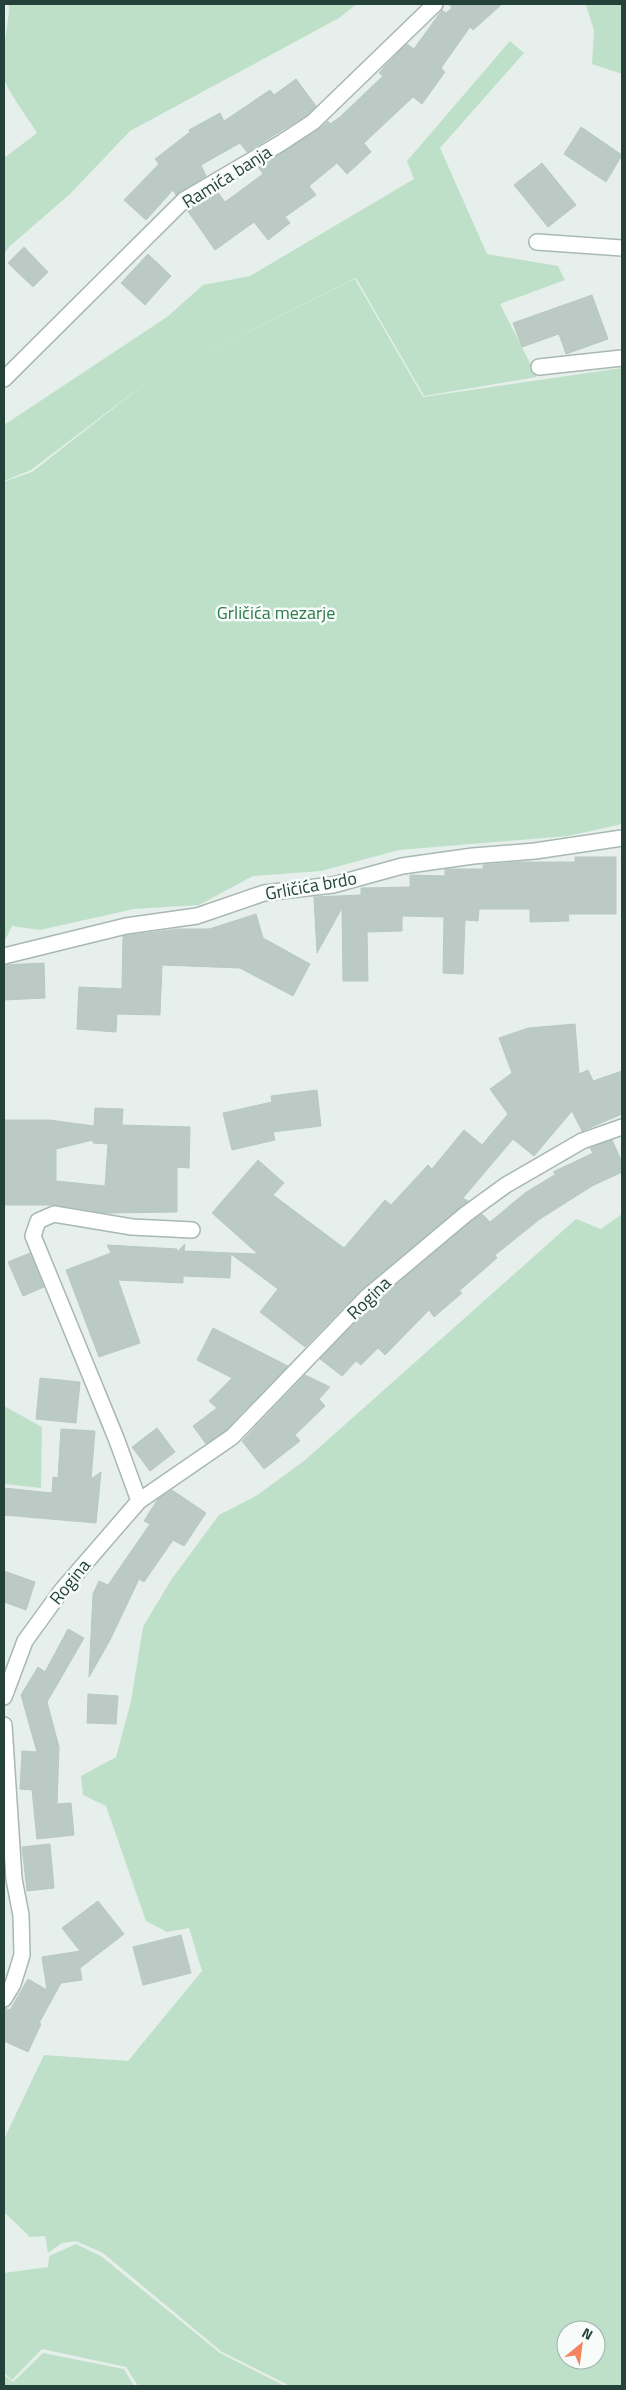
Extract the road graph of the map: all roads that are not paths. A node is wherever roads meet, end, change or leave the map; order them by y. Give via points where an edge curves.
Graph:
1 (435, 4) edge
2 (537, 242) dead end
3 (622, 248) edge
4 (622, 358) edge
5 (539, 367) dead end
6 (4, 380) edge
7 (622, 838) edge
8 (4, 956) edge
9 (622, 1127) edge
10 (192, 1230) dead end
11 (139, 1501) junction
12 (4, 1697) edge
13 (4, 1725) edge
14 (4, 1999) edge

1 - 6 street, Ramića banja via 313,122 282,144 184,200
2 - 3 street
4 - 5 street
7 - 8 street, Grličića brdo via 402,866 333,885 264,893 197,916 126,926
9 - 11 street, Rogina via 582,1140 506,1185 466,1214 367,1297 232,1438
10 - 11 street via 132,1227 54,1214 38,1221 33,1236
11 - 12 street, Rogina via 57,1597 25,1640
13 - 14 street via 22,1955 13,1984

